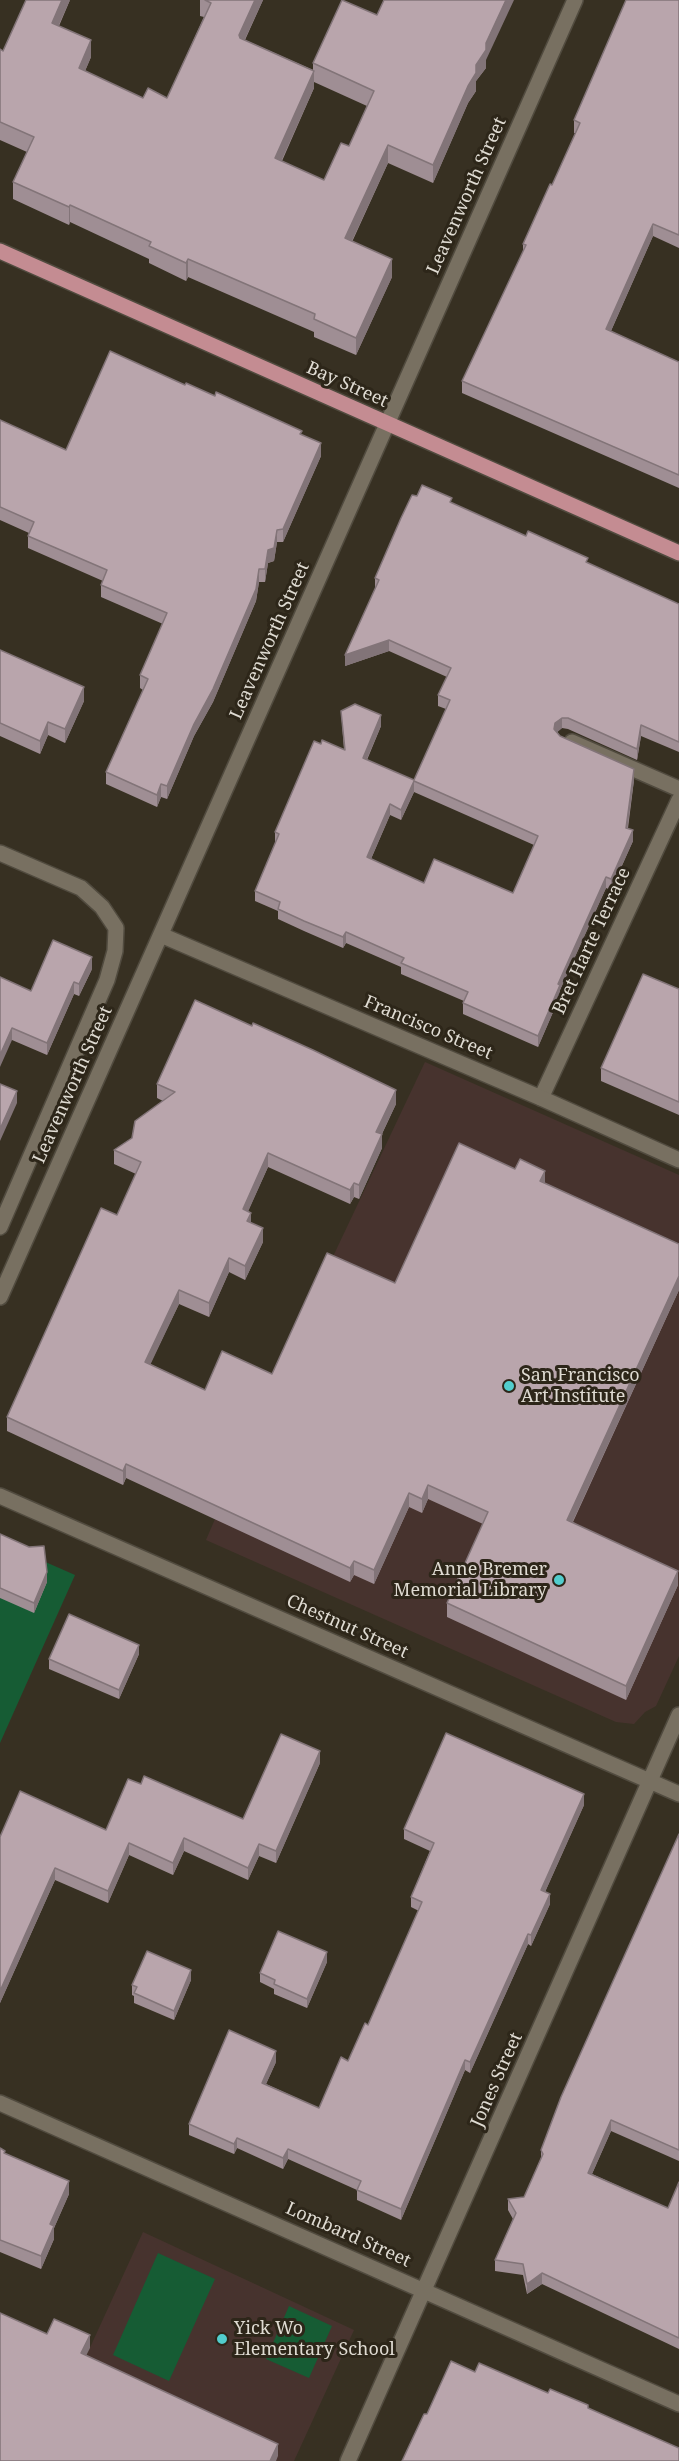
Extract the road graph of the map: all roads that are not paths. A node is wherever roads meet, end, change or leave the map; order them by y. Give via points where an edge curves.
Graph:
1 (574, 0) edge
2 (0, 251) edge
3 (387, 424) junction
4 (679, 553) edge
5 (564, 738) edge
6 (679, 789) edge
7 (679, 800) edge
8 (0, 853) edge
9 (161, 935) junction
10 (541, 1098) junction
11 (679, 1160) edge
12 (0, 1227) edge
13 (0, 1297) edge
14 (0, 1496) edge
15 (679, 1715) edge
16 (650, 1782) junction
17 (679, 1794) edge
18 (0, 2103) edge
19 (424, 2290) junction
20 (679, 2404) edge
21 (348, 2461) edge

1 - 3 street, Leavenworth Street
2 - 3 main road, Bay Street
3 - 4 main road, Bay Street
3 - 9 street, Leavenworth Street
5 - 6 street
7 - 10 street, Bret Harte Terrace
8 - 12 street, Leavenworth Street via 81,888 116,928 107,980
9 - 10 street, Francisco Street
9 - 13 street, Leavenworth Street
10 - 11 street, Francisco Street
14 - 16 street, Chestnut Street
15 - 16 street, Jones Street
16 - 17 street, Chestnut Street
16 - 19 street, Jones Street
18 - 19 street, Lombard Street
19 - 20 street, Lombard Street
19 - 21 street, Jones Street

